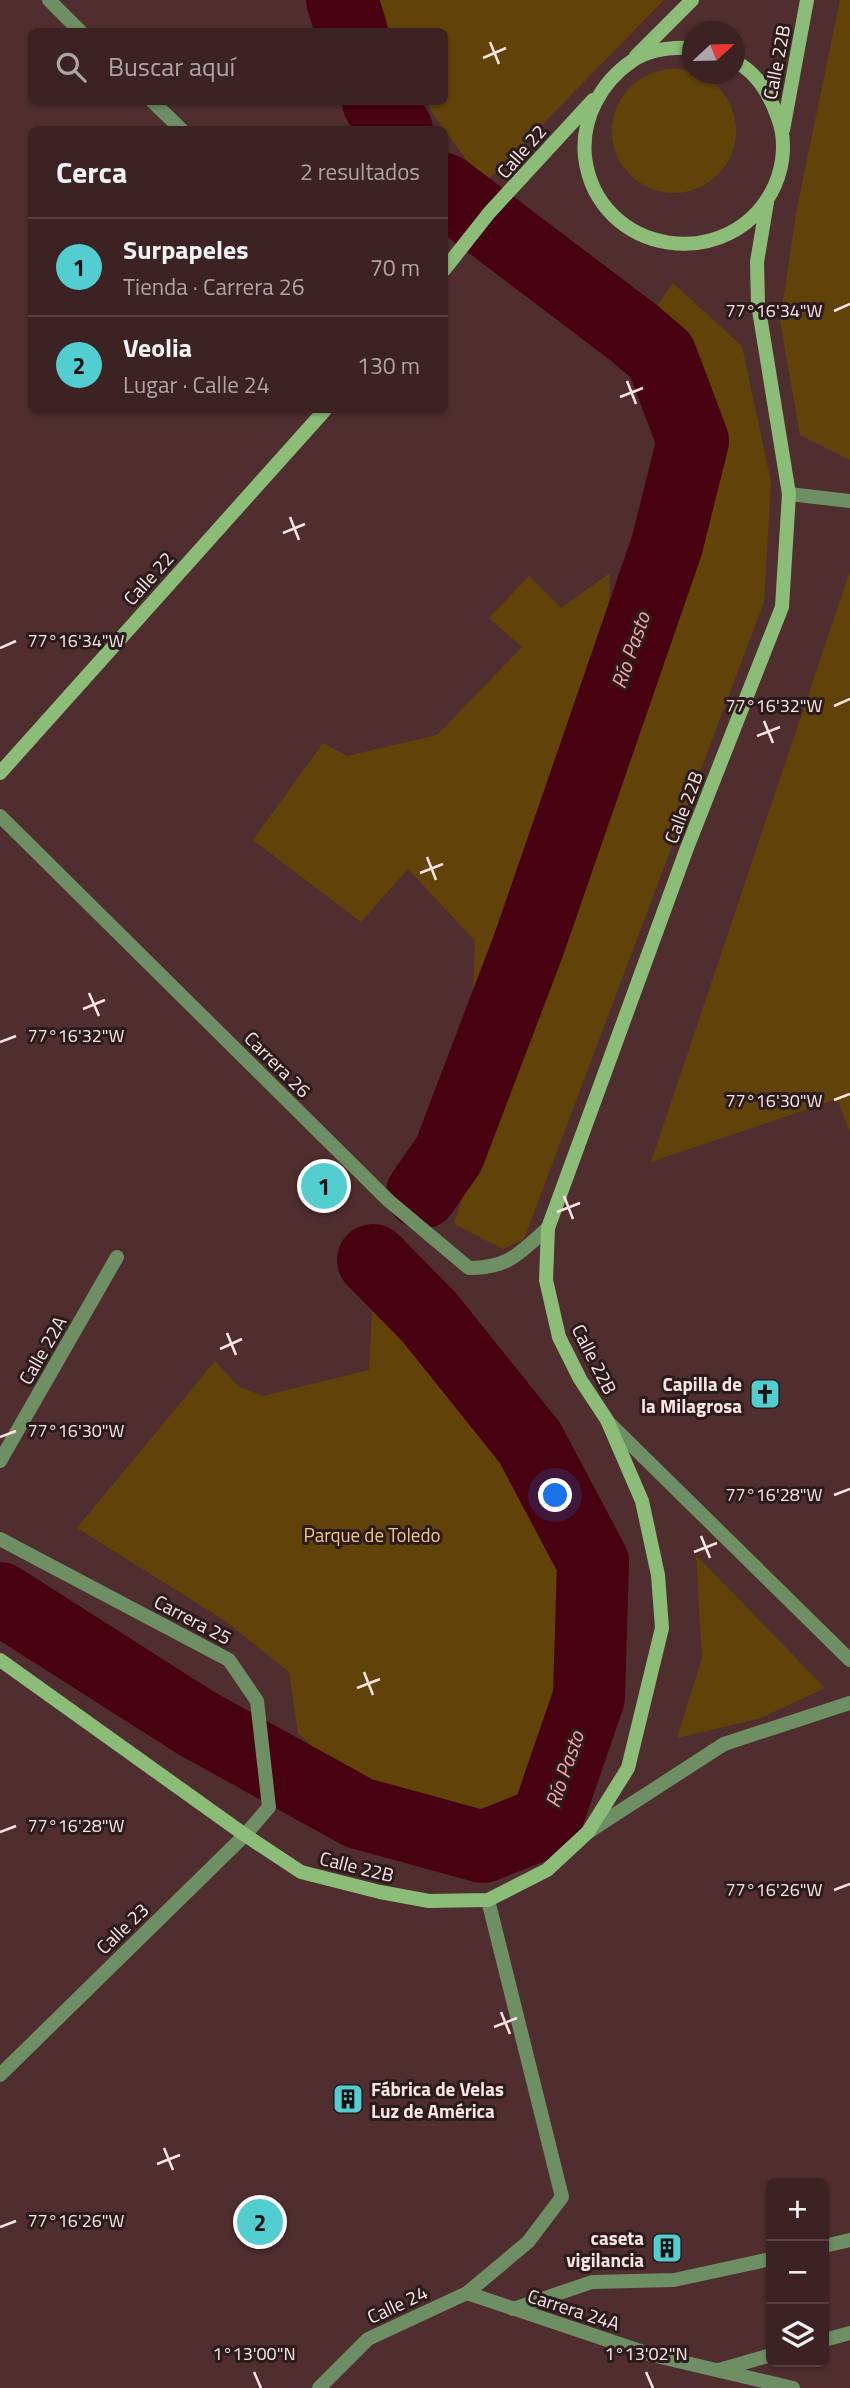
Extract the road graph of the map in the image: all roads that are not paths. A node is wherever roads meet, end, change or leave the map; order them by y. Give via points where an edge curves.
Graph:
1 (49, 0) edge
2 (692, 0) edge
3 (807, 0) edge
4 (77, 28) edge
5 (682, 48) edge
6 (632, 60) junction
7 (745, 67) edge
8 (601, 91) junction
9 (156, 105) edge
10 (178, 126) edge
11 (783, 132) junction
12 (767, 202) junction
13 (448, 265) edge
14 (322, 413) edge
15 (789, 494) junction
16 (850, 501) edge
17 (0, 773) edge
18 (0, 816) edge
19 (548, 1228) junction
20 (117, 1256) dead end
21 (607, 1420) junction
22 (0, 1461) edge
23 (0, 1539) edge
24 (0, 1660) edge
25 (850, 1660) edge
26 (850, 1703) edge
27 (269, 1807) joint
28 (588, 1832) junction
29 (244, 1835) junction
30 (488, 1900) junction
31 (0, 2075) edge
32 (850, 2239) edge
33 (829, 2245) edge
34 (766, 2260) edge
35 (467, 2293) junction
36 (513, 2309) junction
37 (850, 2333) edge
38 (829, 2339) edge
39 (766, 2356) edge
40 (717, 2371) junction
41 (319, 2388) edge
42 (793, 2388) edge

1 - 4 street
2 - 6 main road
3 - 11 main road, Calle 22B
5 - 6 main road via 669,47
6 - 8 main road, Calle 22
7 - 11 main road via 770,94
8 - 12 main road via 587,122 585,157 595,190 616,218 645,237 678,245 712,242 743,227
8 - 13 main road, Calle 22 via 489,213
9 - 10 street
11 - 12 main road via 781,171
12 - 15 main road, Calle 22B via 757,262 758,304
14 - 17 main road, Calle 22
15 - 16 street
15 - 19 main road, Calle 22B via 782,607 687,848
18 - 19 street, Carrera 26 via 389,1201 469,1269 503,1265
19 - 21 main road, Calle 22B via 546,1280 559,1337
20 - 22 street, Calle 22A
21 - 25 street
21 - 28 main road, Calle 22B via 642,1501 658,1575 662,1629 628,1768
23 - 27 street, Carrera 25 via 229,1660 257,1701
24 - 29 main road, Calle 22B
26 - 28 street via 724,1744
27 - 29 street, Calle 23
28 - 30 main road, Calle 22B via 547,1870
29 - 30 main road, Calle 22B via 301,1872 429,1901
29 - 31 street, Calle 23
30 - 35 street, Calle 24 via 562,2197 528,2242
32 - 33 street
34 - 36 street via 674,2280 592,2282
35 - 36 street, Carrera 24A
35 - 41 street, Calle 24 via 368,2339
36 - 40 street, Carrera 24A via 652,2355
37 - 38 street
39 - 40 street
40 - 42 street, Carrera 24A

